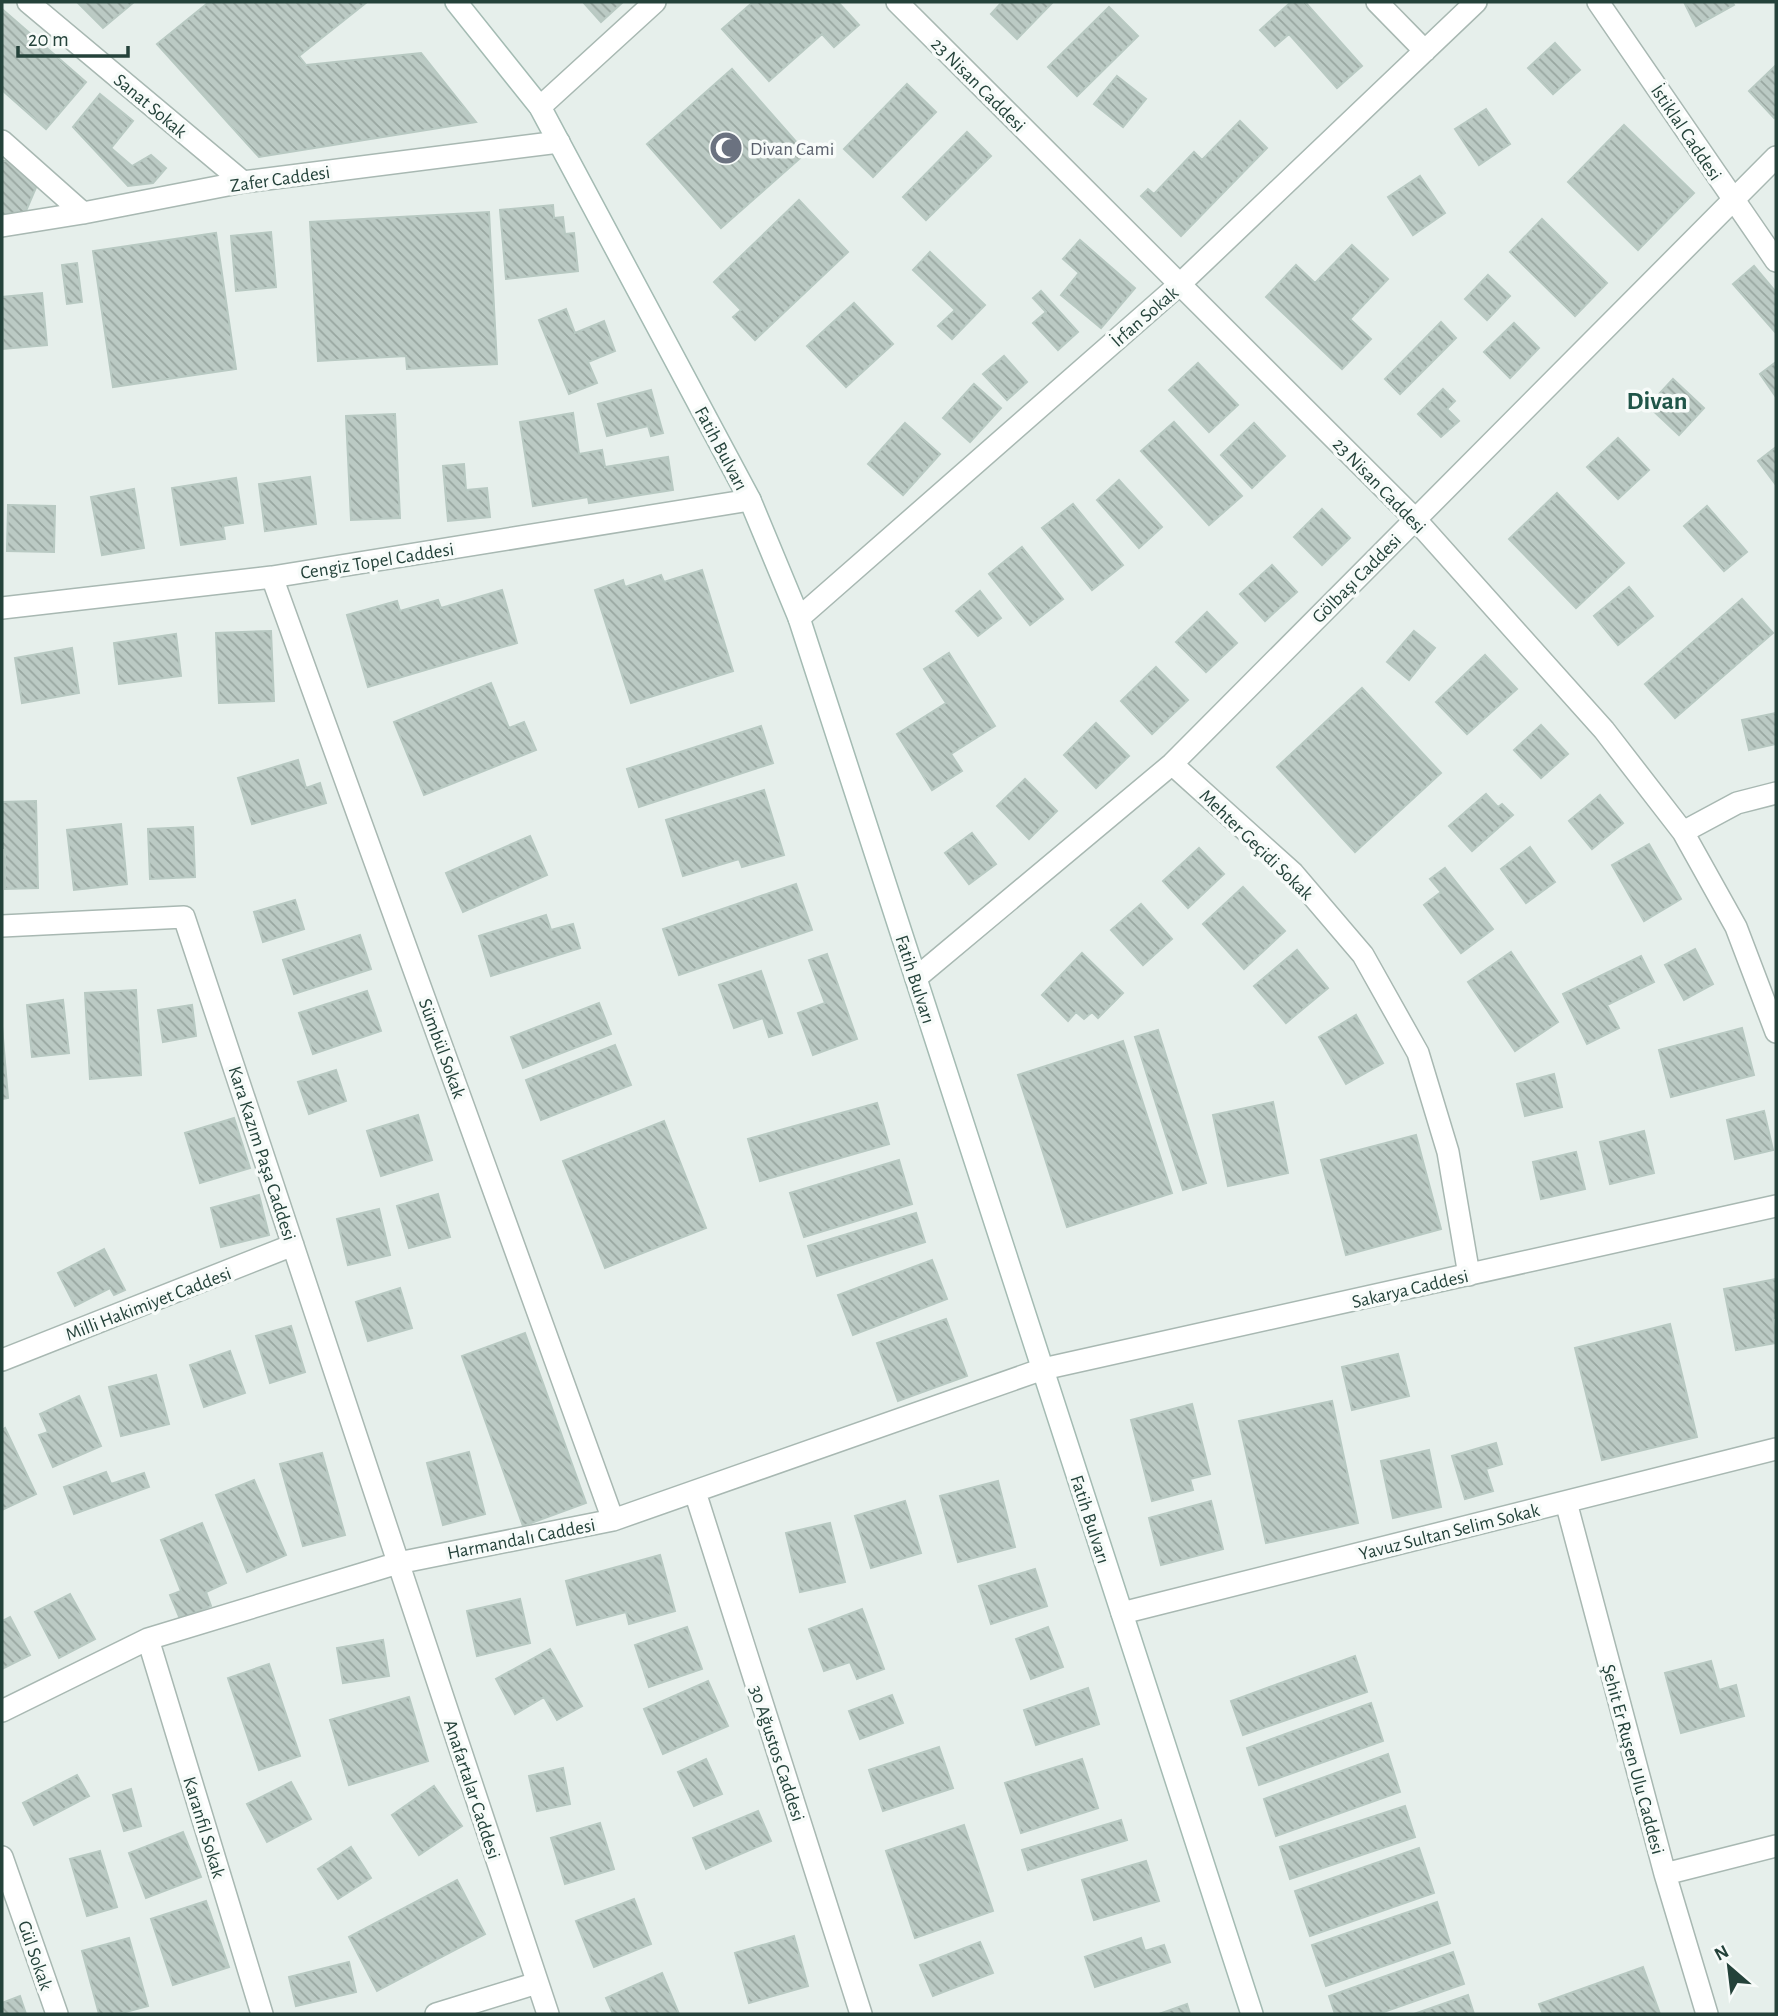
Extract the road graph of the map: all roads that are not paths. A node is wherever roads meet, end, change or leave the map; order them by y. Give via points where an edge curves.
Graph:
1 (27, 2) edge
2 (456, 2) edge
3 (655, 2) edge
4 (897, 2) edge
5 (1377, 2) edge
6 (1476, 2) edge
7 (1598, 2) edge
8 (1425, 51) junction
9 (540, 107) junction
10 (2, 141) edge
11 (559, 142) junction
12 (1776, 157) edge
13 (243, 181) junction
14 (1733, 199) junction
15 (83, 213) junction
16 (2, 226) edge
17 (1776, 261) edge
18 (1180, 284) junction
19 (750, 500) junction
20 (1415, 519) junction
21 (272, 577) junction
22 (2, 608) edge
23 (799, 618) junction
24 (1172, 764) junction
25 (1776, 793) edge
26 (1682, 832) junction
27 (2, 926) edge
28 (916, 978) junction
29 (1776, 1032) edge
30 (1776, 1206) edge
31 (293, 1245) junction
32 (1469, 1275) junction
33 (2, 1360) edge
34 (1043, 1369) junction
35 (1776, 1450) edge
36 (695, 1492) junction
37 (1566, 1502) junction
38 (613, 1520) junction
39 (398, 1563) junction
40 (1122, 1613) junction
41 (148, 1639) junction
42 (2, 1712) edge
43 (1776, 1846) edge
44 (2, 1857) edge
45 (1665, 1874) junction
46 (537, 1983) junction
47 (57, 2014) edge
48 (262, 2014) edge
49 (436, 2014) edge
50 (548, 2014) edge
51 (861, 2014) edge
52 (1252, 2014) edge
53 (1707, 2014) edge

1 - 13 street, Sanat Sokak
2 - 9 street, Fatih Bulvarı
3 - 9 street
4 - 18 street, 23 Nisan Caddesi
5 - 8 street
6 - 8 street, İrfan Sokak
7 - 14 street, İstiklal Caddesi
8 - 18 street, İrfan Sokak
9 - 11 street, Fatih Bulvarı
10 - 15 street
11 - 13 street, Zafer Caddesi
11 - 19 street, Fatih Bulvarı
12 - 14 street, Gölbaşı Caddesi
13 - 15 street, Zafer Caddesi
14 - 17 street, İstiklal Caddesi
14 - 20 street, Gölbaşı Caddesi
15 - 16 street, Zafer Caddesi
18 - 20 street, 23 Nisan Caddesi
18 - 23 street, İrfan Sokak
19 - 21 street, Cengiz Topel Caddesi
19 - 23 street, Fatih Bulvarı
20 - 24 street, Gölbaşı Caddesi
20 - 26 street, 23 Nisan Caddesi via 1604,730
21 - 22 street, Cengiz Topel Caddesi
21 - 38 street, Sümbül Sokak
23 - 28 street, Fatih Bulvarı
24 - 28 street, Gölbaşı Caddesi
24 - 32 street, Mehter Geçidi Sokak via 1293,873 1363,955 1418,1054 1448,1152
25 - 26 street via 1737,803
26 - 29 street, 23 Nisan Caddesi via 1736,927
27 - 31 street, Kara Kazım Paşa Caddesi via 184,917
28 - 34 street, Fatih Bulvarı
30 - 32 street, Sakarya Caddesi
31 - 33 street, Milli Hakimiyet Caddesi
31 - 39 street, Kara Kazım Paşa Caddesi
32 - 34 street, Sakarya Caddesi
34 - 36 street, Harmandalı Caddesi
34 - 40 street, Fatih Bulvarı
35 - 37 street, Yavuz Sultan Selim Sokak
36 - 38 street, Harmandalı Caddesi
36 - 51 street, 30 Ağustos Caddesi
37 - 40 street, Yavuz Sultan Selim Sokak
37 - 45 street, Şehit Er Ruşen Ulu Caddesi
38 - 39 street, Harmandalı Caddesi
39 - 41 street, Harmandalı Caddesi
39 - 46 street, Anafartalar Caddesi
40 - 52 street, Fatih Bulvarı
41 - 42 street, Harmandalı Caddesi
41 - 48 street, Karanfil Sokak
43 - 45 street
44 - 47 street, Gül Sokak
45 - 53 street, Şehit Er Ruşen Ulu Caddesi
46 - 49 street
46 - 50 street, Anafartalar Caddesi

